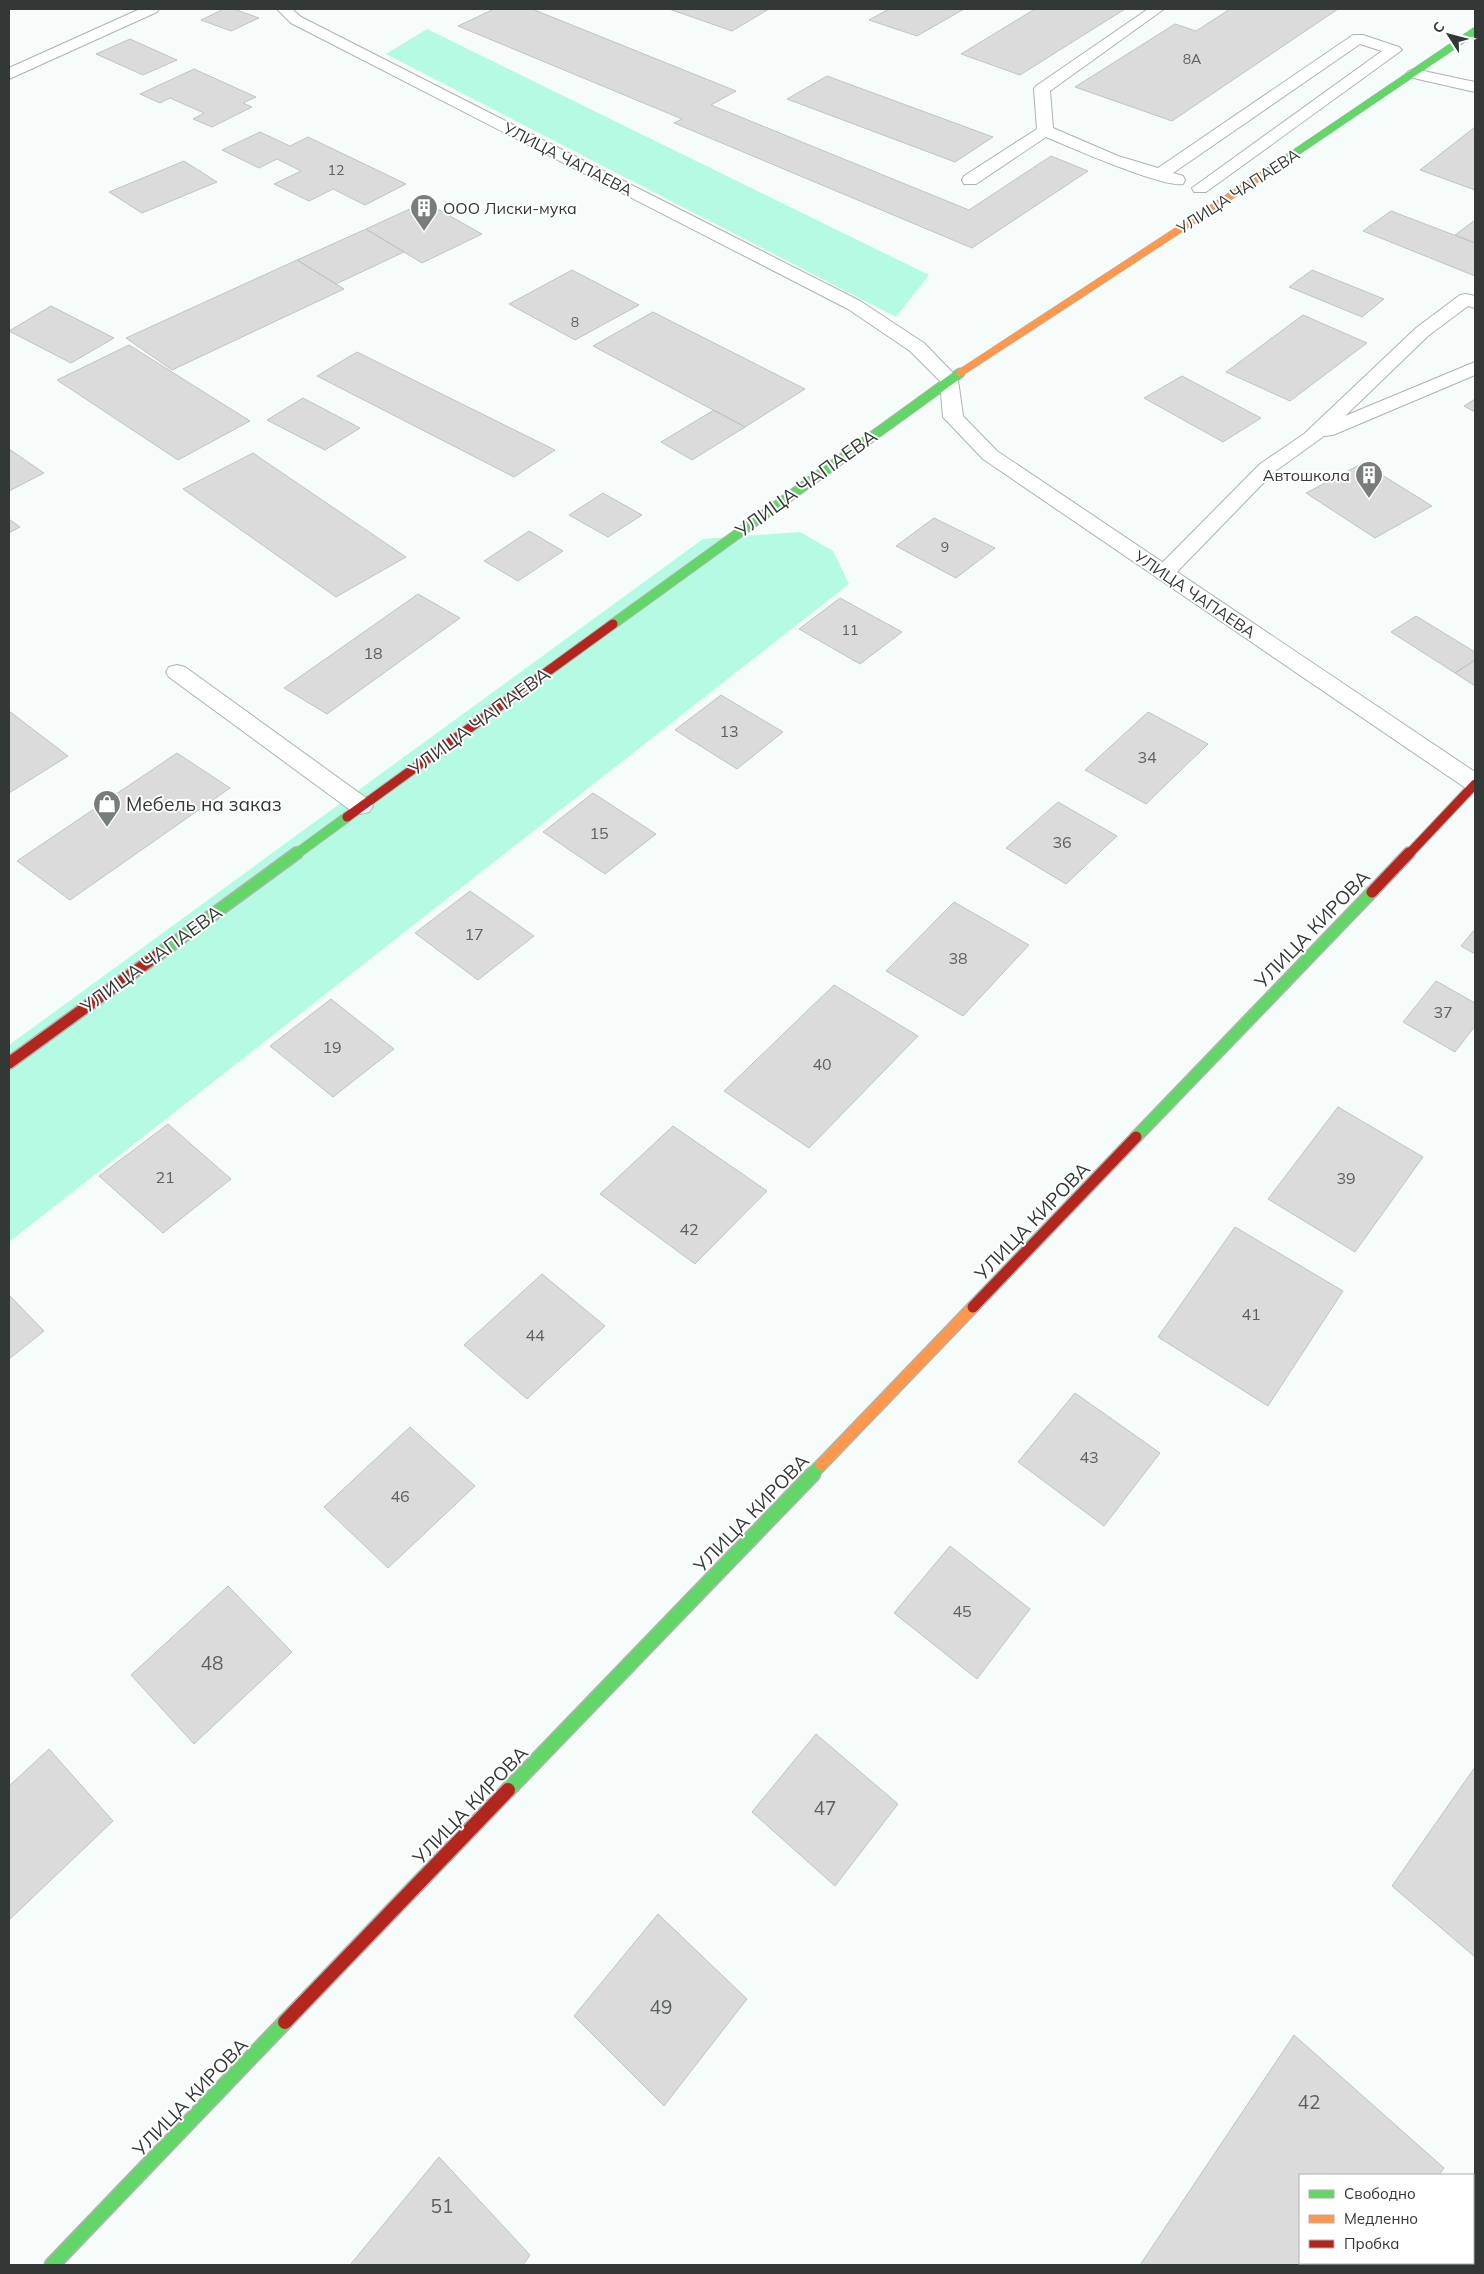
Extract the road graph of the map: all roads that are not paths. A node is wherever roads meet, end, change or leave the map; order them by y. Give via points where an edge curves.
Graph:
1 (152, 9) edge
2 (284, 9) edge
3 (1157, 9) edge
4 (1475, 31) edge
5 (9, 74) edge
6 (1414, 74) junction
7 (1475, 87) edge
8 (1045, 131) junction
9 (1161, 174) junction
10 (970, 180) dead end
11 (1200, 188) junction
12 (1228, 198) junction
13 (1475, 303) edge
14 (1475, 368) edge
15 (949, 380) junction
16 (1311, 438) junction
17 (1164, 573) junction
18 (177, 672) dead end
19 (1475, 784) edge
20 (361, 806) junction
21 (9, 1063) edge
22 (52, 2265) edge

1 - 5 street
2 - 15 street, УЛИЦА ЧАПАЕВА via 296,20 854,305 916,347
3 - 8 street via 1042,89
4 - 6 street, УЛИЦА ЧАПАЕВА
6 - 7 street
6 - 12 street, УЛИЦА ЧАПАЕВА
8 - 9 street via 1112,159
8 - 10 street
9 - 11 street
9 - 11 street via 1358,38 1394,50
11 - 12 street
12 - 15 street, УЛИЦА ЧАПАЕВА
13 - 16 street via 1466,299 1422,332
14 - 16 street
15 - 17 street, УЛИЦА ЧАПАЕВА via 953,417 990,456
15 - 20 street, УЛИЦА ЧАПАЕВА
16 - 17 street via 1267,468
17 - 19 street, УЛИЦА ЧАПАЕВА
18 - 20 street
19 - 22 street, УЛИЦА КИРОВА
20 - 21 street, УЛИЦА ЧАПАЕВА

